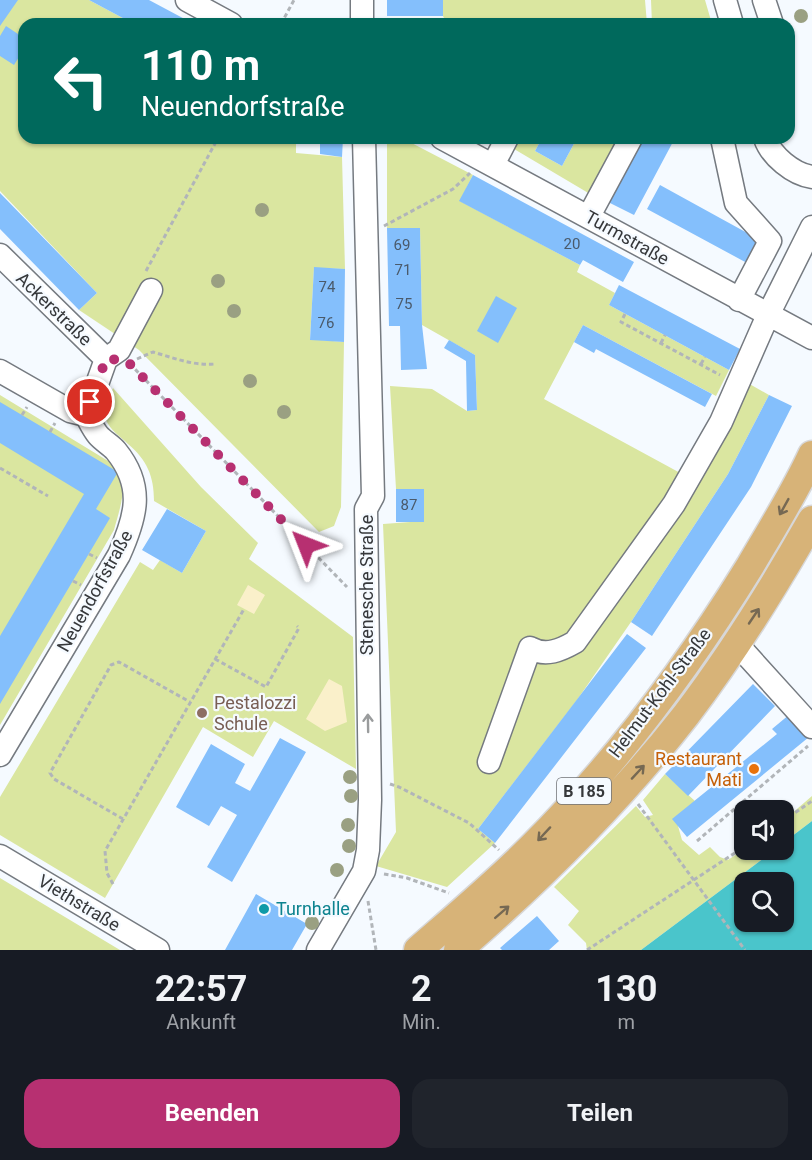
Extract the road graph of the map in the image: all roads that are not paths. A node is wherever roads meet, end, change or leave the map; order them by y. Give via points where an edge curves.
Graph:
1 (187, 0) edge
2 (362, 0) edge
3 (725, 0) edge
4 (764, 0) edge
5 (220, 18) edge
6 (362, 18) edge
7 (730, 18) edge
8 (770, 18) edge
9 (364, 144) edge
10 (454, 144) edge
11 (502, 144) edge
12 (627, 144) edge
13 (723, 144) edge
14 (769, 144) edge
15 (488, 162) junction
16 (812, 177) edge
17 (589, 216) junction
18 (812, 227) edge
19 (0, 255) edge
20 (148, 280) road end
21 (739, 300) junction
22 (768, 315) junction
23 (812, 338) edge
24 (116, 360) junction
25 (0, 371) edge
26 (86, 415) junction
27 (812, 455) edge
28 (812, 520) edge
29 (735, 646) junction
30 (812, 727) edge
31 (0, 755) edge
32 (489, 762) dead end
33 (0, 856) edge
34 (158, 950) edge
35 (318, 950) edge
36 (418, 950) edge
37 (458, 950) edge

1 - 5 street
2 - 6 street
3 - 7 street
4 - 8 street
35 -> 9 street, Stenesche Straße via 364,871 368,850 366,509 373,496
10 - 15 street, Turmstraße
11 - 15 street
12 - 17 street
13 - 21 street via 736,203 770,241
14 - 16 street via 777,158
15 - 17 street, Turmstraße
17 - 21 street, Turmstraße
18 - 22 street
19 - 24 street, Ackerstraße
20 - 24 street
21 - 22 street, Turmstraße
22 - 23 street, Turmstraße
22 - 32 street via 721,422 674,504 575,642 560,651 539,653 530,648
24 - 26 street
25 - 26 street via 70,411
26 - 31 street, Neuendorfstraße via 129,472 136,505 132,522 119,555
27 -> 36 main road, Helmut-Kohl-Straße / B 185 via 724,608 624,743 534,845
29 -> 28 main road, Helmut-Kohl-Straße / B 185
29 - 30 street via 776,679
37 -> 29 main road, Helmut-Kohl-Straße / B 185 via 551,866 624,788 686,714
33 - 34 street, Viethstraße

